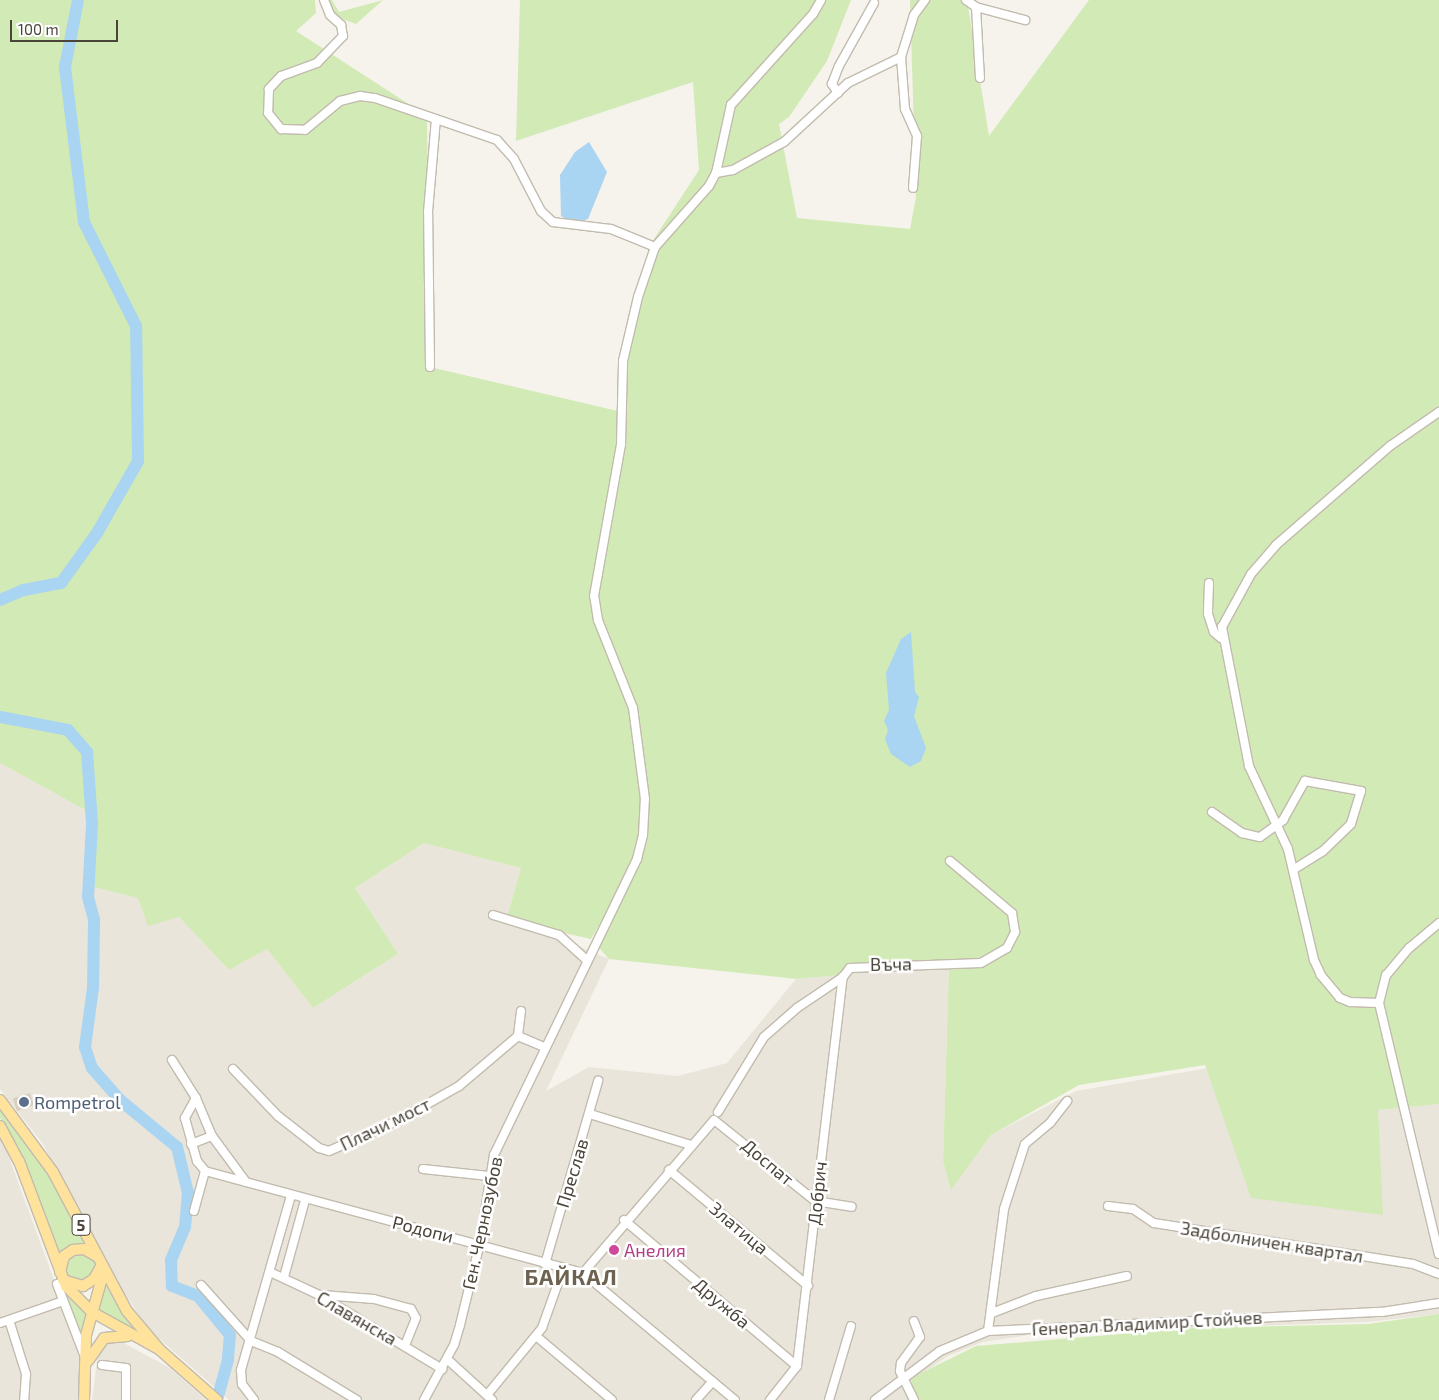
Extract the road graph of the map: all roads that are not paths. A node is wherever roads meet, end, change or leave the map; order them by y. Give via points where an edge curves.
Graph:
1 (324, 0) edge
2 (821, 0) edge
3 (925, 0) edge
4 (966, 0) edge
5 (874, 3) dead end
6 (976, 7) junction
7 (1025, 20) dead end
8 (901, 57) junction
9 (980, 78) dead end
10 (838, 93) junction
11 (436, 119) junction
12 (716, 173) junction
13 (913, 188) dead end
14 (655, 247) junction
15 (430, 367) dead end
16 (1439, 412) edge
17 (1208, 582) dead end
18 (1221, 638) junction
19 (1212, 812) dead end
20 (1278, 825) junction
21 (950, 861) dead end
22 (1294, 869) junction
23 (493, 915) dead end
24 (1439, 923) edge
25 (587, 960) junction
26 (843, 977) junction
27 (1380, 1003) junction
28 (521, 1012) dead end
29 (518, 1036) junction
30 (544, 1047) junction
31 (172, 1060) dead end
32 (233, 1069) dead end
33 (598, 1081) dead end
34 (196, 1098) junction
35 (0, 1100) edge
36 (1067, 1101) dead end
37 (718, 1112) dead end
38 (590, 1114) junction
39 (0, 1126) edge
40 (212, 1136) junction
41 (191, 1144) junction
42 (691, 1145) junction
43 (423, 1170) dead end
44 (669, 1170) junction
45 (205, 1171) junction
46 (489, 1176) junction
47 (246, 1182) junction
48 (291, 1196) junction
49 (305, 1200) junction
50 (815, 1201) junction
51 (1108, 1206) dead end
52 (852, 1207) dead end
53 (194, 1212) dead end
54 (624, 1220) junction
55 (480, 1243) junction
56 (1439, 1254) edge
57 (100, 1264) junction
58 (544, 1264) junction
59 (563, 1268) junction
60 (270, 1272) junction
61 (582, 1273) junction
62 (1439, 1274) edge
63 (1127, 1276) dead end
64 (284, 1277) junction
65 (60, 1279) junction
66 (201, 1285) dead end
67 (808, 1286) junction
68 (319, 1295) junction
69 (64, 1302) junction
70 (1439, 1303) edge
71 (92, 1312) junction
72 (992, 1313) junction
73 (9, 1320) junction
74 (914, 1321) dead end
75 (0, 1323) edge
76 (851, 1326) dead end
77 (988, 1331) junction
78 (536, 1336) junction
79 (132, 1337) junction
80 (251, 1341) junction
81 (405, 1344) junction
82 (160, 1350) junction
83 (447, 1359) junction
84 (87, 1362) junction
85 (102, 1365) dead end
86 (797, 1366) junction
87 (442, 1368) junction
88 (903, 1379) junction
89 (712, 1381) junction
90 (490, 1398) edge
91 (24, 1400) edge
92 (84, 1400) edge
93 (126, 1400) edge
94 (217, 1400) edge
95 (254, 1400) edge
96 (357, 1400) edge
97 (424, 1400) edge
98 (612, 1400) edge
99 (696, 1400) edge
100 (734, 1400) edge
101 (770, 1400) edge
102 (829, 1400) edge
103 (875, 1400) edge
104 (914, 1400) edge

1 - 11 street via 330,15 341,25 343,36 317,63 282,76 269,89 267,107 276,125 298,132 311,126 330,106 360,96
2 - 12 street via 813,14 732,105
3 - 8 street via 914,15
4 - 6 street
5 - 10 street via 839,66 832,84
6 - 7 street
6 - 9 street
8 - 10 street via 858,78
8 - 13 street via 905,110 917,136
10 - 12 street via 784,142 732,170
11 - 14 street via 496,140 514,159 534,202 553,222 611,229
11 - 15 street via 428,212
12 - 14 street via 704,192
14 - 25 street, Ген. Чернозубов via 623,361 621,445 594,596 598,620 633,708 645,818 637,859
16 - 18 street via 1384,450 1276,545 1233,602
17 - 18 street via 1208,614 1214,632
18 - 20 street via 1249,766
19 - 20 street via 1251,837 1264,836
20 - 22 street
20 - 22 street via 1305,781 1362,793 1351,824 1323,851
21 - 26 street, Въча via 1012,913 1015,932 1007,948 981,963 861,965 850,968
22 - 27 street via 1308,939 1321,975 1340,998 1350,1002
23 - 25 street via 559,935
24 - 27 street via 1409,948 1386,976
25 - 30 street, Ген. Чернозубов
26 - 37 street, Въча via 797,1008 764,1037
26 - 50 street, Добрич
27 - 56 street
28 - 29 street
29 - 30 street
29 - 32 street, Плачи мост via 459,1086 399,1120 329,1151 319,1148 278,1116
30 - 46 street, Ген. Чернозубов via 494,1155
31 - 34 street
33 - 38 street, Преслав
34 - 40 street
34 - 41 street via 185,1118
35 - 57 main road, 5 via 53,1172
36 - 72 street via 1050,1123 1025,1144 1004,1209
38 - 42 street
38 - 58 street, Преслав
39 - 65 main road, 5 via 19,1161
40 - 41 street
40 - 47 street
41 - 45 street
42 - 44 street
42 - 50 street, Доспат via 714,1120
43 - 46 street
44 - 54 street
44 - 67 street, Златица
45 - 47 street, Родопи
45 - 53 street
46 - 55 street, Ген. Чернозубов
47 - 48 street, Родопи
48 - 49 street, Родопи
48 - 60 street
49 - 55 street, Родопи
49 - 64 street
50 - 52 street, Доспат
50 - 67 street, Добрич
51 - 62 street, Задболничен квартал via 1133,1209 1154,1223 1413,1264
54 - 61 street
54 - 86 street, Дружба
55 - 58 street, Родопи
55 - 83 street, Ген. Чернозубов via 460,1325
57 - 65 main road via 96,1276 87,1285 73,1286
57 - 65 main road via 84,1249 69,1252 62,1259
57 - 71 main road
57 - 82 main road, 5 via 127,1310
58 - 59 street, Родопи
59 - 61 street, Родопи
59 - 78 street via 550,1315
60 - 64 street, Славянска
60 - 80 street
61 - 89 street, Родопи
63 - 72 street via 1036,1296
64 - 68 street, Славянска
65 - 69 street
65 - 71 main road, 5
66 - 80 street
67 - 86 street, Добрич
68 - 81 street, Славянска
68 - 81 street via 374,1300 411,1309 416,1318
69 - 73 street
69 - 84 street
70 - 77 street, Генерал Владимир Стойчев via 1382,1312
71 - 79 main road, 5
71 - 84 main road via 86,1335
72 - 77 street
73 - 75 street
73 - 91 street via 26,1374
74 - 88 street via 920,1337 901,1363
76 - 102 street
77 - 88 street, Генерал Владимир Стойчев via 958,1341
78 - 90 street
78 - 98 street
79 - 82 main road, 5
79 - 84 main road via 104,1338 95,1345
80 - 95 street via 240,1376
80 - 96 street via 278,1352
81 - 87 street, Славянска
82 - 94 main road, 5
83 - 87 street, Ген. Чернозубов
83 - 90 street
84 - 92 main road
85 - 93 street via 126,1368
86 - 101 street
87 - 97 street, Ген. Чернозубов
88 - 103 street, Генерал Владимир Стойчев
88 - 104 street
89 - 99 street
89 - 100 street, Родопи

